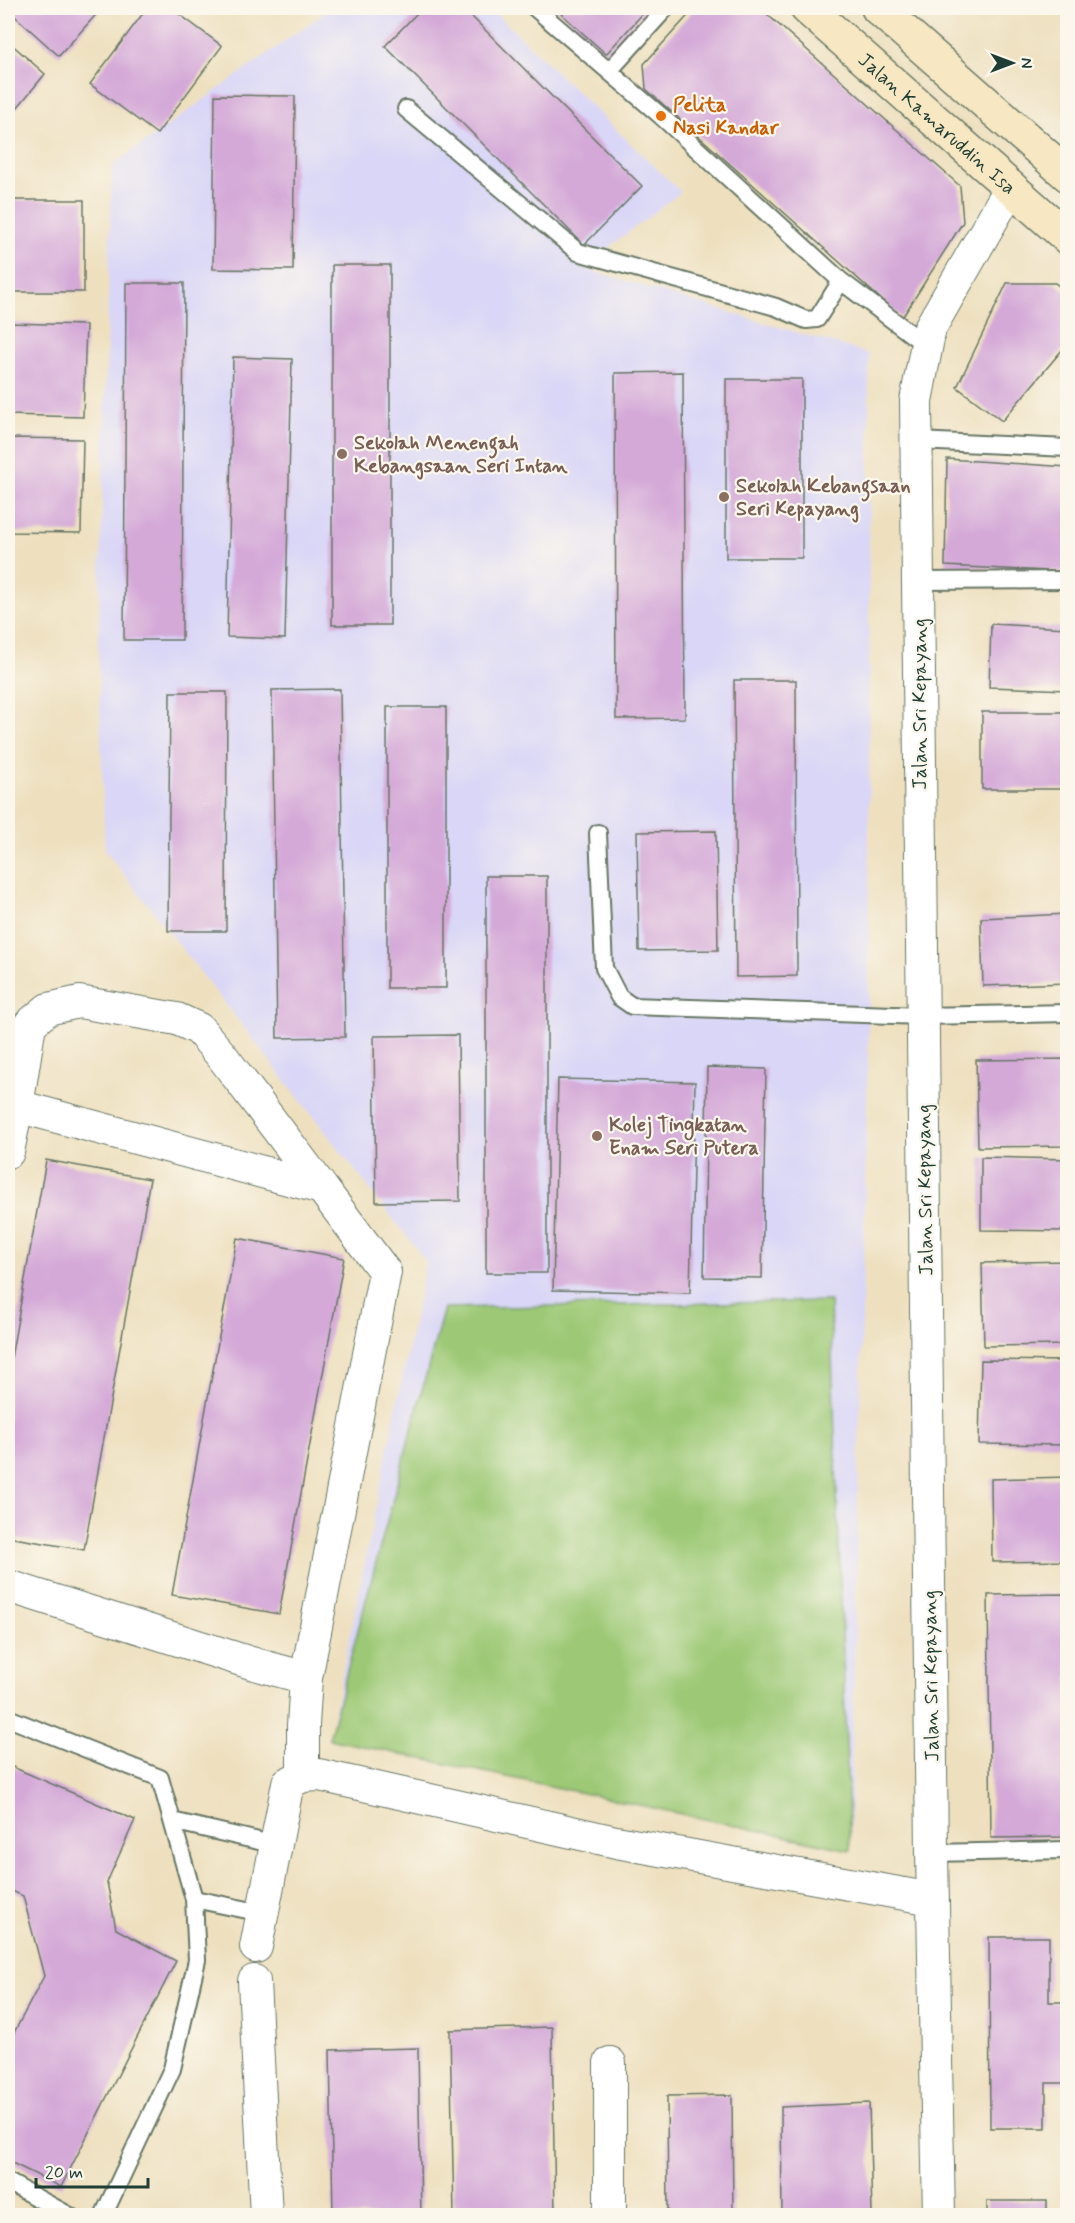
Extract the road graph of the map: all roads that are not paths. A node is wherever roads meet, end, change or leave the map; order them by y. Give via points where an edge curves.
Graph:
1 (535, 8) edge
2 (666, 8) edge
3 (807, 8) edge
4 (878, 8) edge
5 (609, 71) junction
6 (406, 109) dead end
7 (1039, 149) junction
8 (1068, 175) edge
9 (1011, 187) junction
10 (1068, 238) edge
11 (842, 281) junction
12 (927, 346) junction
13 (917, 441) junction
14 (1068, 448) edge
15 (1068, 580) edge
16 (918, 581) junction
17 (598, 833) dead end
18 (1068, 1013) edge
19 (922, 1016) junction
20 (17, 1106) junction
21 (8, 1152) edge
22 (322, 1188) junction
23 (8, 1586) edge
24 (306, 1678) junction
25 (8, 1718) edge
26 (303, 1776) junction
27 (172, 1821) junction
28 (276, 1845) junction
29 (1068, 1850) edge
30 (932, 1852) junction
31 (194, 1899) junction
32 (932, 1899) junction
33 (262, 1913) junction
34 (256, 1947) dead end
35 (254, 1981) dead end
36 (610, 2063) dead end
37 (8, 2182) edge
38 (70, 2216) edge
39 (104, 2216) edge
40 (266, 2216) edge
41 (610, 2216) edge
42 (939, 2216) edge

1 - 5 lane
2 - 5 lane
3 - 9 main road, Jalan Kamaruddin Isa
4 - 7 main road
5 - 11 lane
6 - 11 lane via 578,252 776,307 806,320 817,319
7 - 8 main road
7 - 9 main road
9 - 10 main road, Jalan Kamaruddin Isa
9 - 12 street, Jalan Sri Kepayang via 930,328
11 - 12 lane
12 - 13 street, Jalan Sri Kepayang via 916,401
13 - 14 lane
13 - 16 street, Jalan Sri Kepayang
15 - 16 lane
16 - 19 street, Jalan Sri Kepayang
17 - 19 lane via 604,968 619,998 632,1006
18 - 19 lane
19 - 30 street, Jalan Sri Kepayang
20 - 21 street
20 - 22 street
20 - 22 street via 30,1024 48,1009 79,1002 177,1019 199,1029
22 - 24 street via 385,1272
23 - 24 street
24 - 26 street
25 - 27 lane via 160,1778
26 - 28 street via 288,1783
26 - 32 street via 319,1775 616,1842
27 - 28 lane
27 - 31 lane
28 - 33 street
29 - 30 lane
30 - 32 street, Jalan Sri Kepayang
31 - 33 lane
31 - 39 lane via 197,1960 172,2069
32 - 42 street, Jalan Sri Kepayang
33 - 34 street
35 - 40 street
36 - 41 street
37 - 38 lane

